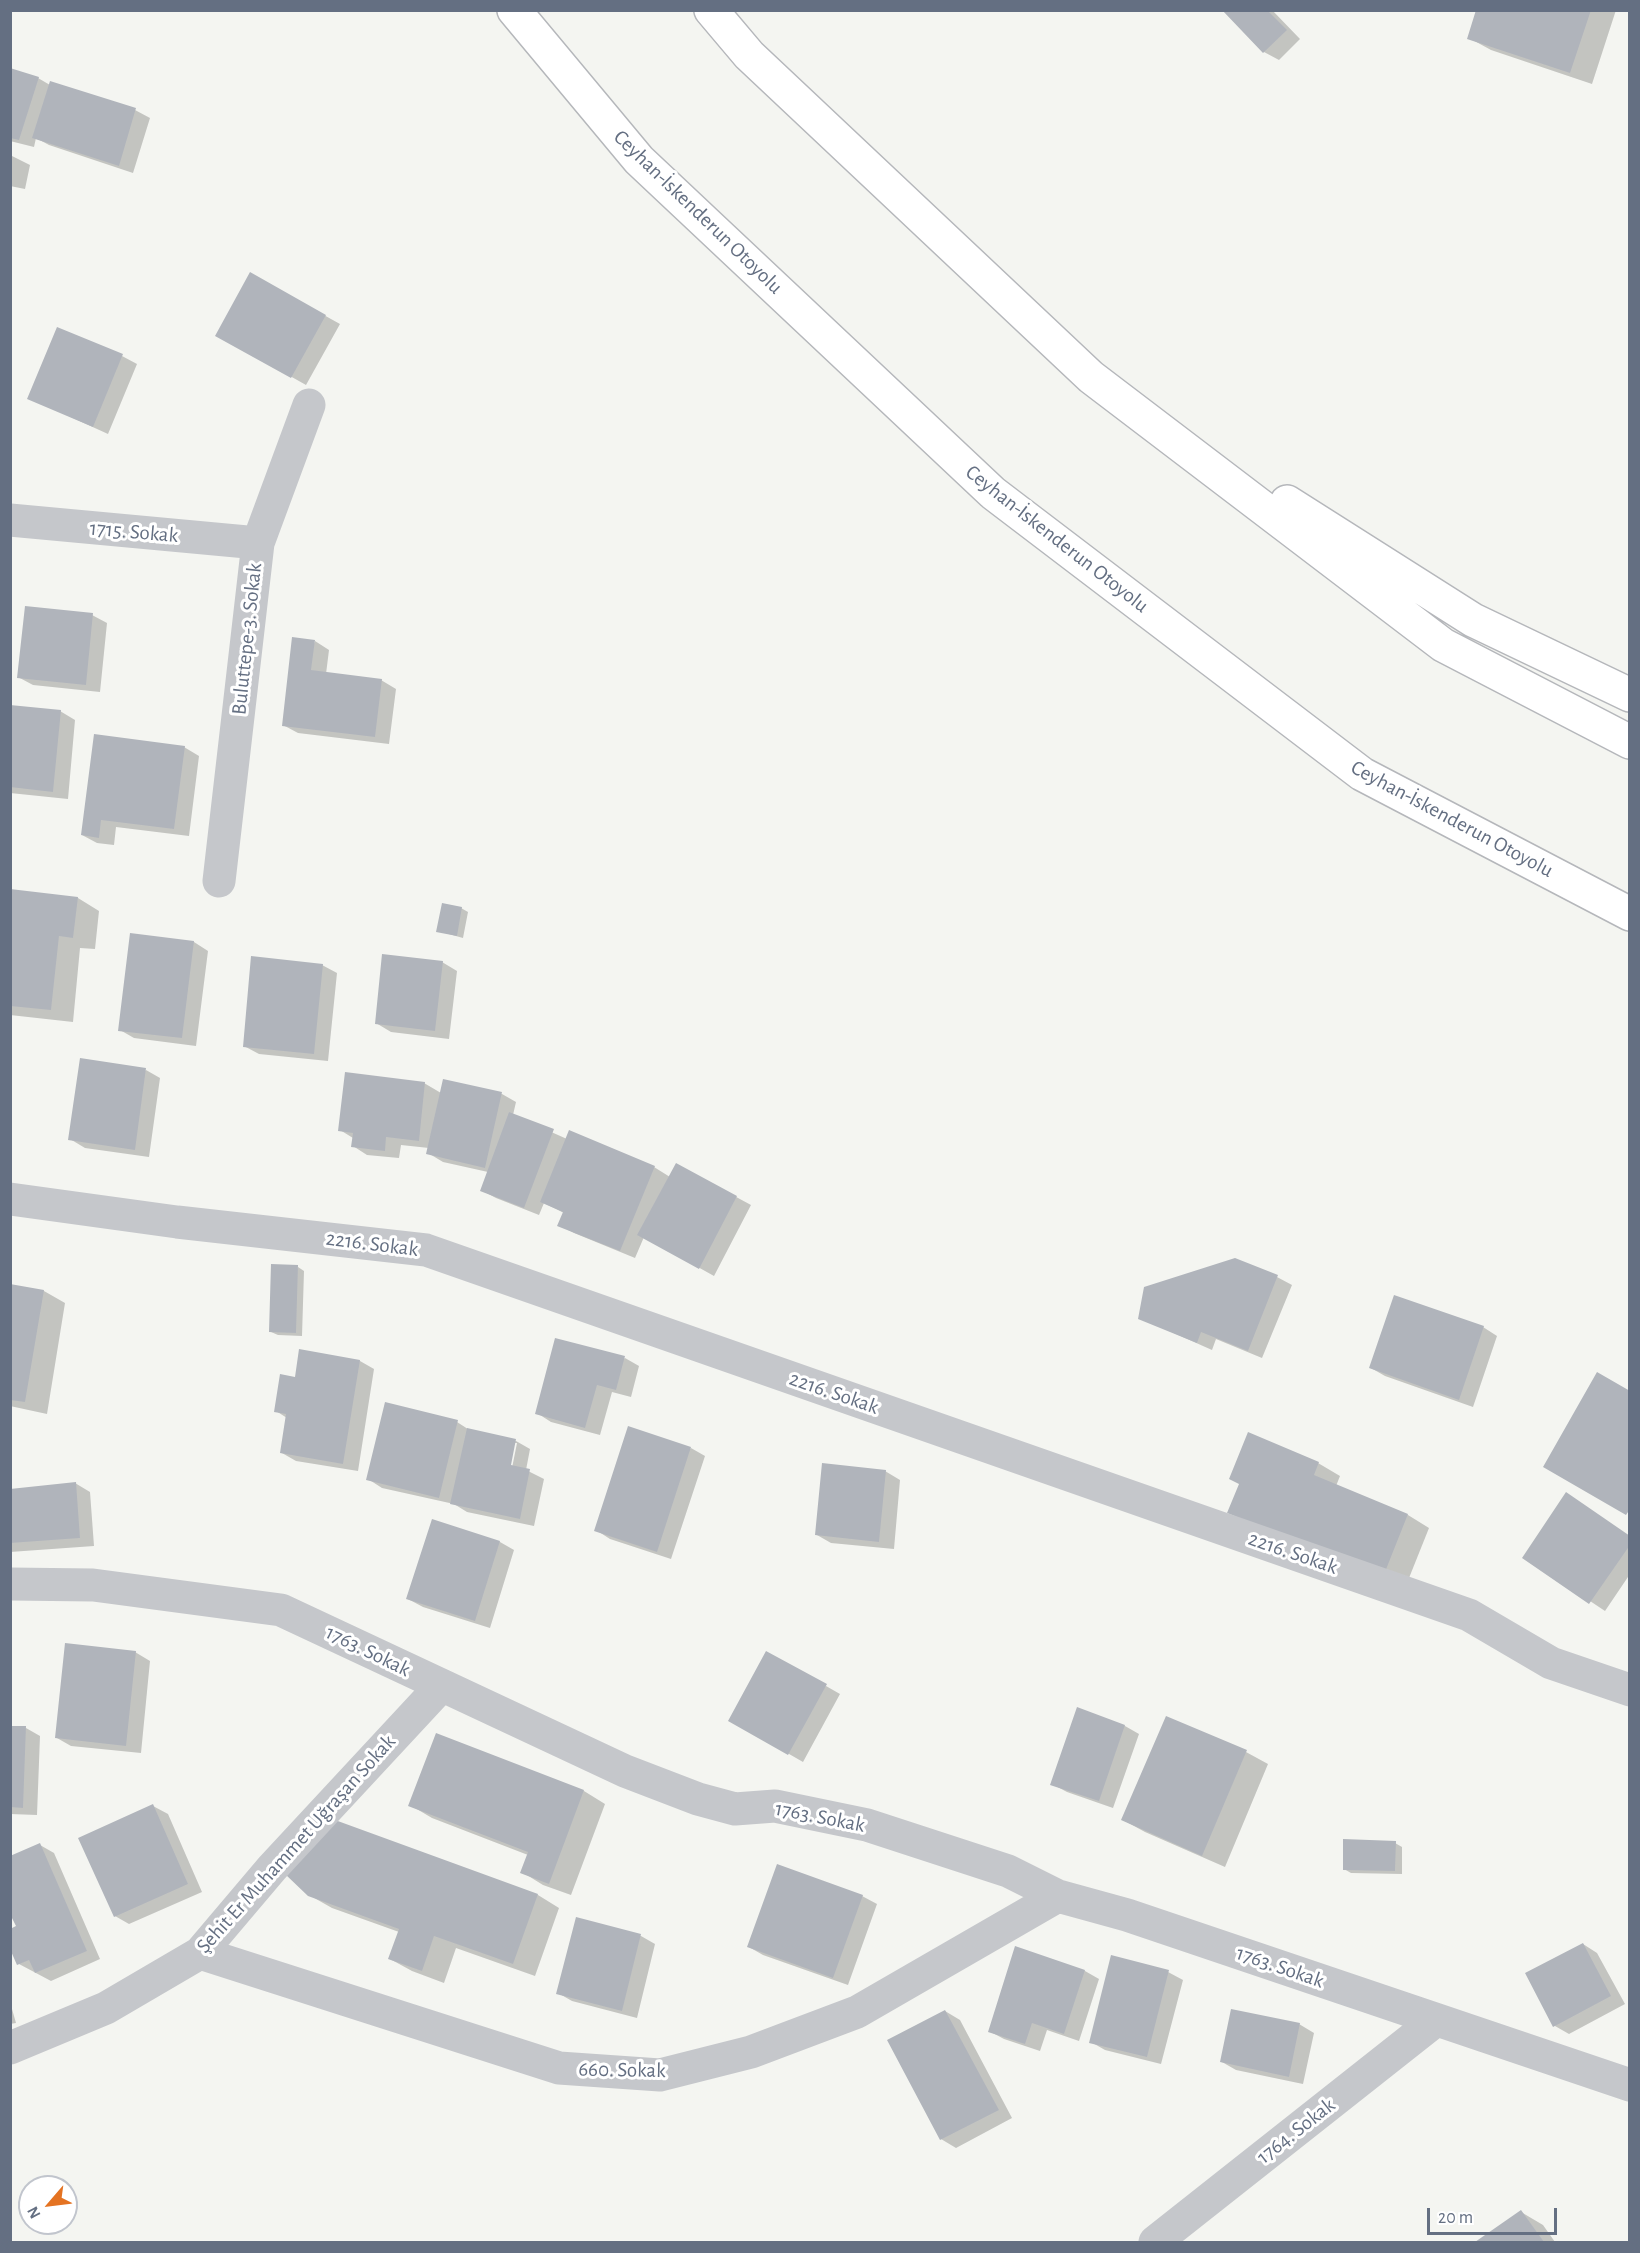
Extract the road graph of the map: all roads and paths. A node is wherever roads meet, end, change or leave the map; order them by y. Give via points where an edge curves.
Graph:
1 (514, 10) edge
2 (711, 10) edge
3 (1091, 377) junction
4 (309, 405) dead end
5 (10, 520) edge
6 (258, 543) junction
7 (1629, 695) edge
8 (1629, 742) edge
9 (1362, 774) junction
10 (219, 881) dead end
11 (1629, 914) edge
12 (1629, 932) edge
13 (10, 1199) edge
14 (10, 1584) edge
15 (441, 1686) junction
16 (1629, 1690) edge
17 (1058, 1896) junction
18 (200, 1953) junction
19 (1436, 2020) junction
20 (10, 2049) edge
21 (1629, 2085) edge
22 (1155, 2242) edge

1 - 9 highway, Ceyhan-İskenderun Otoyolu via 639,160 993,493
2 - 3 highway via 748,55
3 - 7 highway via 1473,620
3 - 8 highway via 1443,645
4 - 6 street, Buluttepe-3. Sokak
5 - 6 street, 1715. Sokak
6 - 10 street, Buluttepe-3. Sokak
9 - 11 highway, Ceyhan-İskenderun Otoyolu
9 - 12 highway
13 - 16 street, 2216. Sokak via 426,1250 1469,1615 1551,1662
14 - 15 street, 1763. Sokak via 93,1585 281,1610
15 - 17 street, 1763. Sokak via 625,1771 698,1799 735,1809 775,1806 867,1825 1008,1871
15 - 18 street, Şehit Er Muhammet Uğraşan Sokak via 272,1868
17 - 18 street, 660. Sokak via 857,2012 751,2052 660,2075 559,2068
17 - 19 street, 1763. Sokak
18 - 20 street, Şehit Er Muhammet Uğraşan Sokak via 106,2008
19 - 21 street, 1763. Sokak
19 - 22 street, 1764. Sokak

